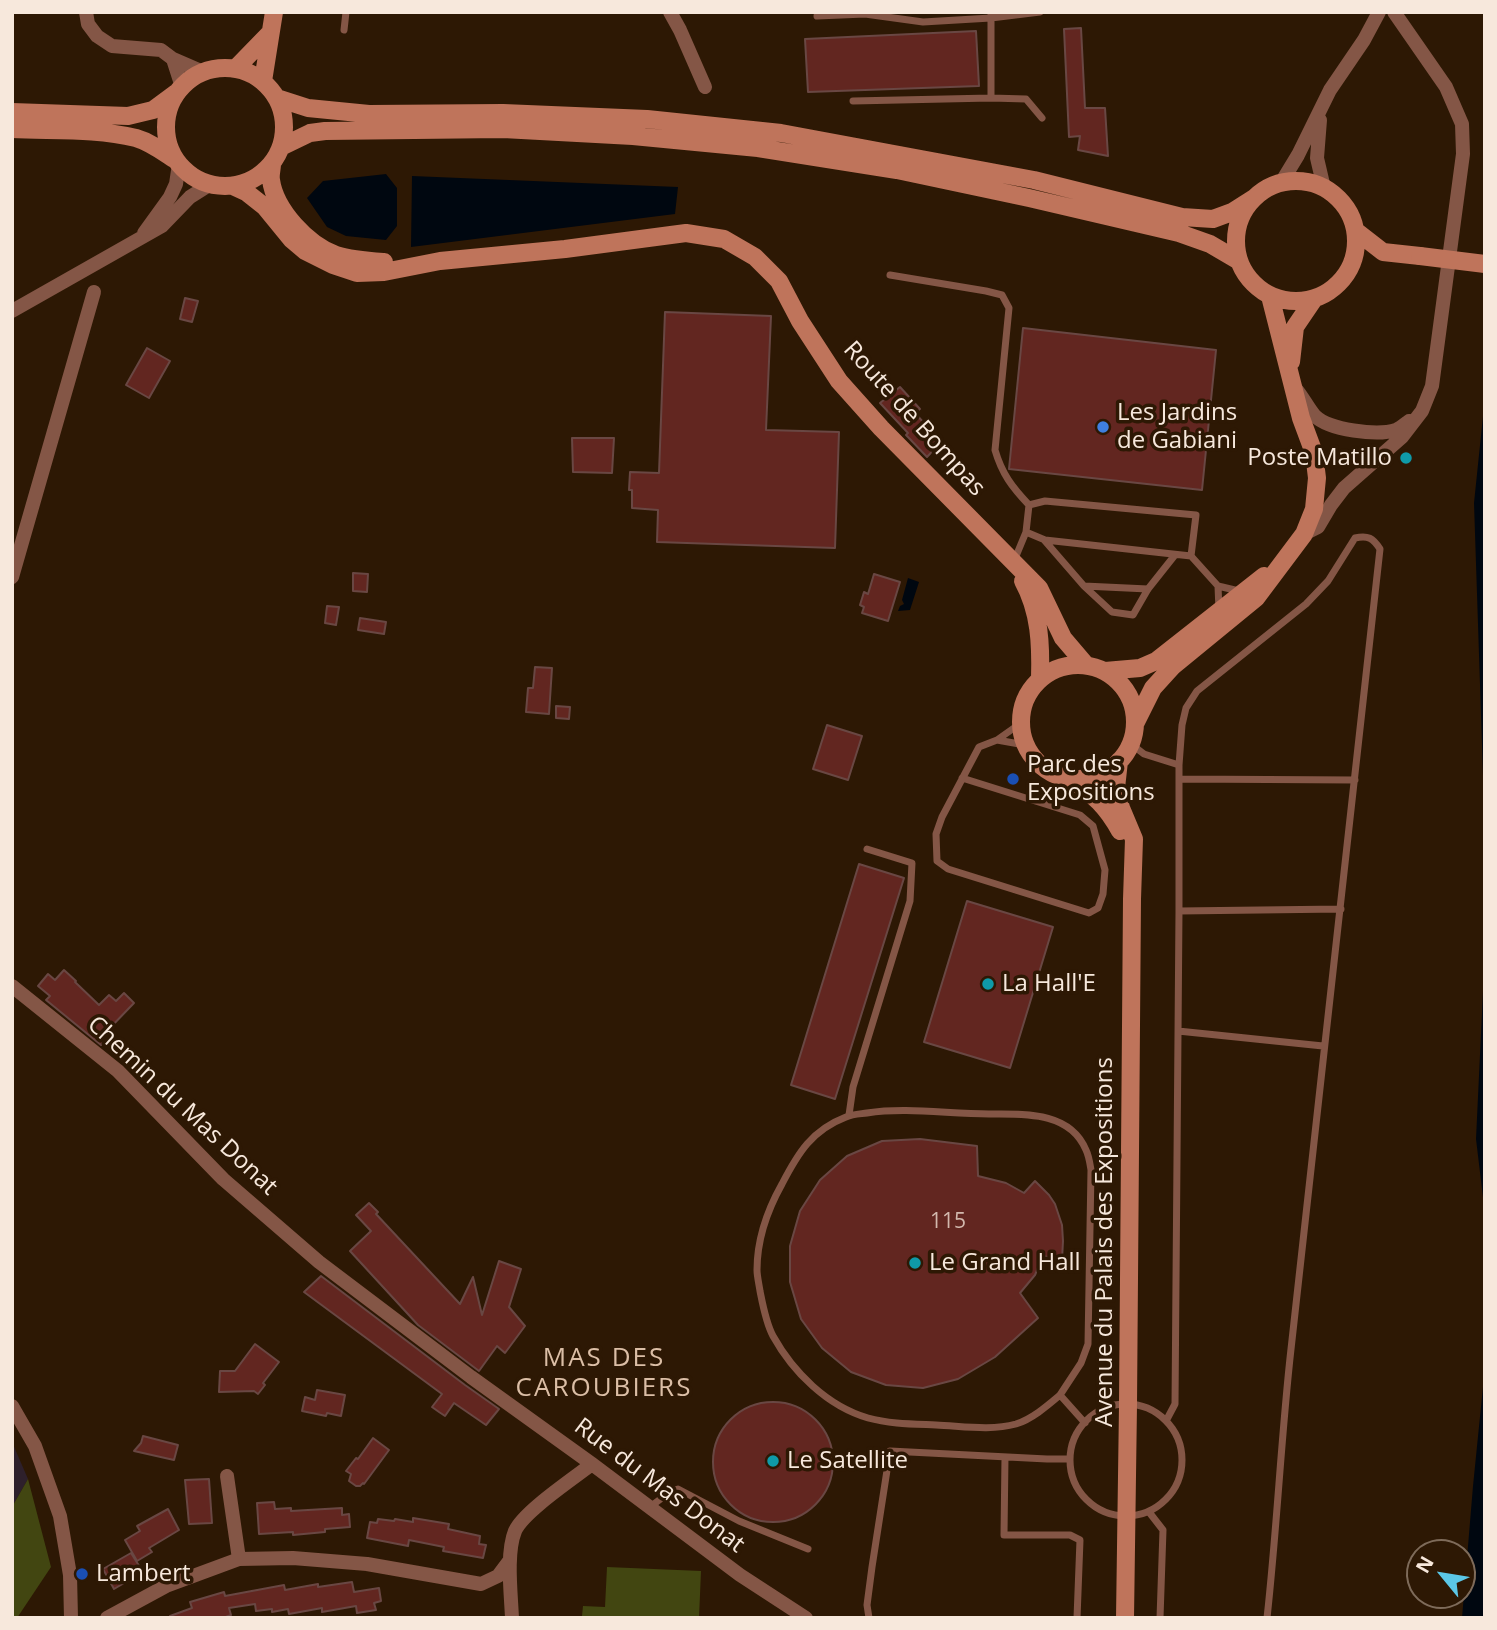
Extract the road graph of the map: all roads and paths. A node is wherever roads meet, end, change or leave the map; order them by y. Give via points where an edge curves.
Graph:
1 (86, 12) edge
2 (274, 12) edge
3 (346, 12) edge
4 (670, 12) edge
5 (1040, 12) edge
6 (1379, 12) edge
7 (1394, 12) edge
8 (991, 15) edge
9 (817, 16) dead end
10 (344, 30) dead end
11 (270, 33) junction
12 (173, 59) junction
13 (235, 69) junction
14 (203, 72) junction
15 (263, 81) junction
16 (705, 87) dead end
17 (180, 89) junction
18 (991, 97) junction
19 (277, 98) junction
20 (853, 101) dead end
21 (1320, 111) junction
22 (12, 112) edge
23 (1042, 118) dead end
24 (12, 129) edge
25 (281, 147) junction
26 (176, 162) junction
27 (272, 164) junction
28 (1281, 183) junction
29 (209, 185) junction
30 (233, 186) junction
31 (1324, 188) junction
32 (1254, 198) junction
33 (1356, 231) junction
34 (139, 240) junction
35 (1383, 252) junction
36 (440, 261) junction
37 (1239, 261) junction
38 (1485, 264) edge
39 (1348, 273) junction
40 (890, 275) dead end
41 (94, 292) dead end
42 (1270, 296) junction
43 (1314, 299) junction
44 (12, 311) edge
45 (1290, 378) junction
46 (1422, 411) junction
47 (1029, 505) junction
48 (1026, 532) junction
49 (1304, 534) junction
50 (1045, 540) junction
51 (1175, 555) junction
52 (1191, 556) junction
53 (1286, 559) junction
54 (1013, 562) junction
55 (12, 578) edge
56 (1083, 586) junction
57 (1218, 586) junction
58 (1148, 589) junction
59 (1243, 593) junction
60 (1219, 611) junction
61 (1086, 665) junction
62 (1105, 671) junction
63 (1040, 680) junction
64 (1021, 723) junction
65 (1135, 724) junction
66 (997, 740) junction
67 (1131, 744) junction
68 (1025, 745) junction
69 (1119, 761) junction
70 (1179, 765) junction
71 (962, 778) junction
72 (1072, 779) junction
73 (1180, 779) junction
74 (1355, 780) junction
75 (867, 849) dead end
76 (1133, 867) junction
77 (1341, 909) junction
78 (1179, 911) junction
79 (12, 986) edge
80 (1178, 1031) junction
81 (1324, 1046) junction
82 (849, 1115) junction
83 (319, 1262) joint
84 (1060, 1395) junction
85 (1128, 1405) junction
86 (12, 1406) edge
87 (1166, 1422) junction
88 (1085, 1423) junction
89 (1005, 1457) junction
90 (1070, 1459) junction
91 (592, 1464) junction
92 (227, 1476) dead end
93 (650, 1507) junction
94 (1149, 1512) junction
95 (1126, 1517) junction
96 (808, 1549) dead end
97 (239, 1559) junction
98 (510, 1560) junction
99 (71, 1618) edge
100 (107, 1618) edge
101 (512, 1618) edge
102 (806, 1618) edge
103 (869, 1618) edge
104 (1077, 1618) edge
105 (1125, 1618) edge
106 (1160, 1618) edge
107 (1267, 1618) edge

1 - 12 street via 97,36 112,46 162,50
2 - 11 main road
3 - 10 lane
4 - 16 street
5 - 8 lane
6 - 21 street
7 - 46 street via 1446,87 1462,124 1463,154 1432,386
8 - 9 lane via 923,22 864,14
8 - 18 lane
11 - 13 main road
11 - 15 main road
12 - 14 street
12 - 17 street
13 - 14 main road
13 - 15 main road
14 - 17 main road
15 - 19 main road
17 - 22 main road via 153,110 128,116
17 - 26 main road via 166,124
18 - 20 lane
18 - 23 lane via 1026,99
19 - 25 main road via 285,131
19 - 32 main road via 309,108 369,114 646,119 781,133 1034,180 1182,217 1213,219
21 - 28 street
21 - 31 street via 1317,159
24 - 26 main road via 138,138
25 - 27 main road
25 - 37 main road via 325,131 503,129 758,148 897,170 1111,217 1179,233
26 - 29 main road
26 - 34 street via 176,184 170,197
27 - 30 main road via 261,175
27 - 36 main road, Route de Bompas via 277,199 312,243 359,260
28 - 31 main road via 1295,181
28 - 32 main road
29 - 30 main road
29 - 34 street
30 - 36 main road, Route de Bompas via 265,207 305,251 333,265 357,273 384,272
31 - 33 main road via 1339,199
32 - 37 main road via 1237,228
33 - 35 main road
33 - 39 main road
34 - 44 street
35 - 38 main road, bridge
35 - 39 main road
36 - 54 main road, Route de Bompas via 687,233 724,239 755,257 779,281 839,381
37 - 42 main road via 1251,281
39 - 43 main road
40 - 47 lane via 1002,295 1009,308 995,450 1001,470
41 - 55 street
42 - 43 main road via 1284,301
42 - 45 main road
43 - 45 main road via 1295,327
45 - 46 street via 1316,416 1327,424 1377,433 1398,429
45 - 49 main road via 1314,453 1317,478 1314,509
46 - 49 street via 1402,437 1344,488 1318,527
47 - 48 lane
47 - 52 lane via 1045,500 1196,515
48 - 50 lane
48 - 54 lane
49 - 53 main road
50 - 51 lane
50 - 56 lane
51 - 52 lane
51 - 58 lane
52 - 57 lane
53 - 59 main road
53 - 65 main road via 1256,598 1173,666 1153,688
54 - 61 main road, Route de Bompas via 1039,588 1063,638
54 - 63 main road, Route de Bompas via 1038,622
56 - 58 lane
56 - 58 lane via 1112,612 1133,615
57 - 59 lane
57 - 60 lane
59 - 60 main road
60 - 62 main road via 1156,661 1140,668
61 - 62 main road
61 - 63 main road via 1069,665
62 - 65 main road via 1127,693
63 - 64 main road via 1029,692
64 - 66 lane
64 - 68 main road
65 - 67 main road
66 - 68 lane
66 - 71 lane via 979,747
67 - 69 main road
67 - 70 lane via 1144,754
68 - 72 main road via 1044,768
69 - 72 main road via 1105,772
69 - 76 main road, Avenue du Palais des Expositions via 1116,788 1134,839
70 - 73 lane
70 - 74 lane via 1186,708 1197,691 1306,604 1328,581 1354,538 1365,536 1374,539 1380,549
71 - 71 lane via 936,834 937,861 948,869 1089,913 1098,908 1105,870 1093,826 1080,815
72 - 76 main road, Avenue du Palais des Expositions via 1110,812
73 - 74 lane
73 - 78 lane
74 - 77 lane
75 - 82 lane via 912,863 910,901 853,1087
76 - 85 main road, Avenue du Palais des Expositions
77 - 78 lane
77 - 81 lane
78 - 80 lane
79 - 83 street, Chemin du Mas Donat via 118,1071 223,1179
80 - 81 lane
80 - 87 lane via 1175,1404
81 - 107 lane via 1284,1407
82 - 84 lane via 887,1110 1026,1114 1054,1119 1081,1140 1091,1170 1088,1344
82 - 84 lane via 815,1134 797,1155 767,1215 760,1242 757,1270 762,1305 772,1335 789,1360 838,1405 867,1418 903,1423 1016,1424
83 - 91 street, Rue du Mas Donat
84 - 88 lane
85 - 87 lane via 1149,1410
85 - 88 lane via 1112,1406
85 - 95 main road, Avenue du Palais des Expositions
86 - 99 street via 35,1446 60,1516 71,1576
87 - 94 lane via 1177,1436 1181,1471 1175,1488
88 - 90 lane via 1077,1433
89 - 90 lane
89 - 103 lane via 890,1451 867,1605
89 - 104 lane via 1004,1535 1070,1535 1080,1541
90 - 95 lane via 1077,1488 1086,1499 1097,1509
91 - 93 street, Rue du Mas Donat
91 - 98 street via 522,1519 514,1533
92 - 97 street
93 - 96 lane via 678,1489
93 - 102 street, Rue du Mas Donat
94 - 95 lane
94 - 106 lane via 1163,1530
95 - 105 main road, Avenue du Palais des Expositions
97 - 98 street via 367,1564 481,1584 498,1576
97 - 100 street via 166,1586
98 - 101 street

